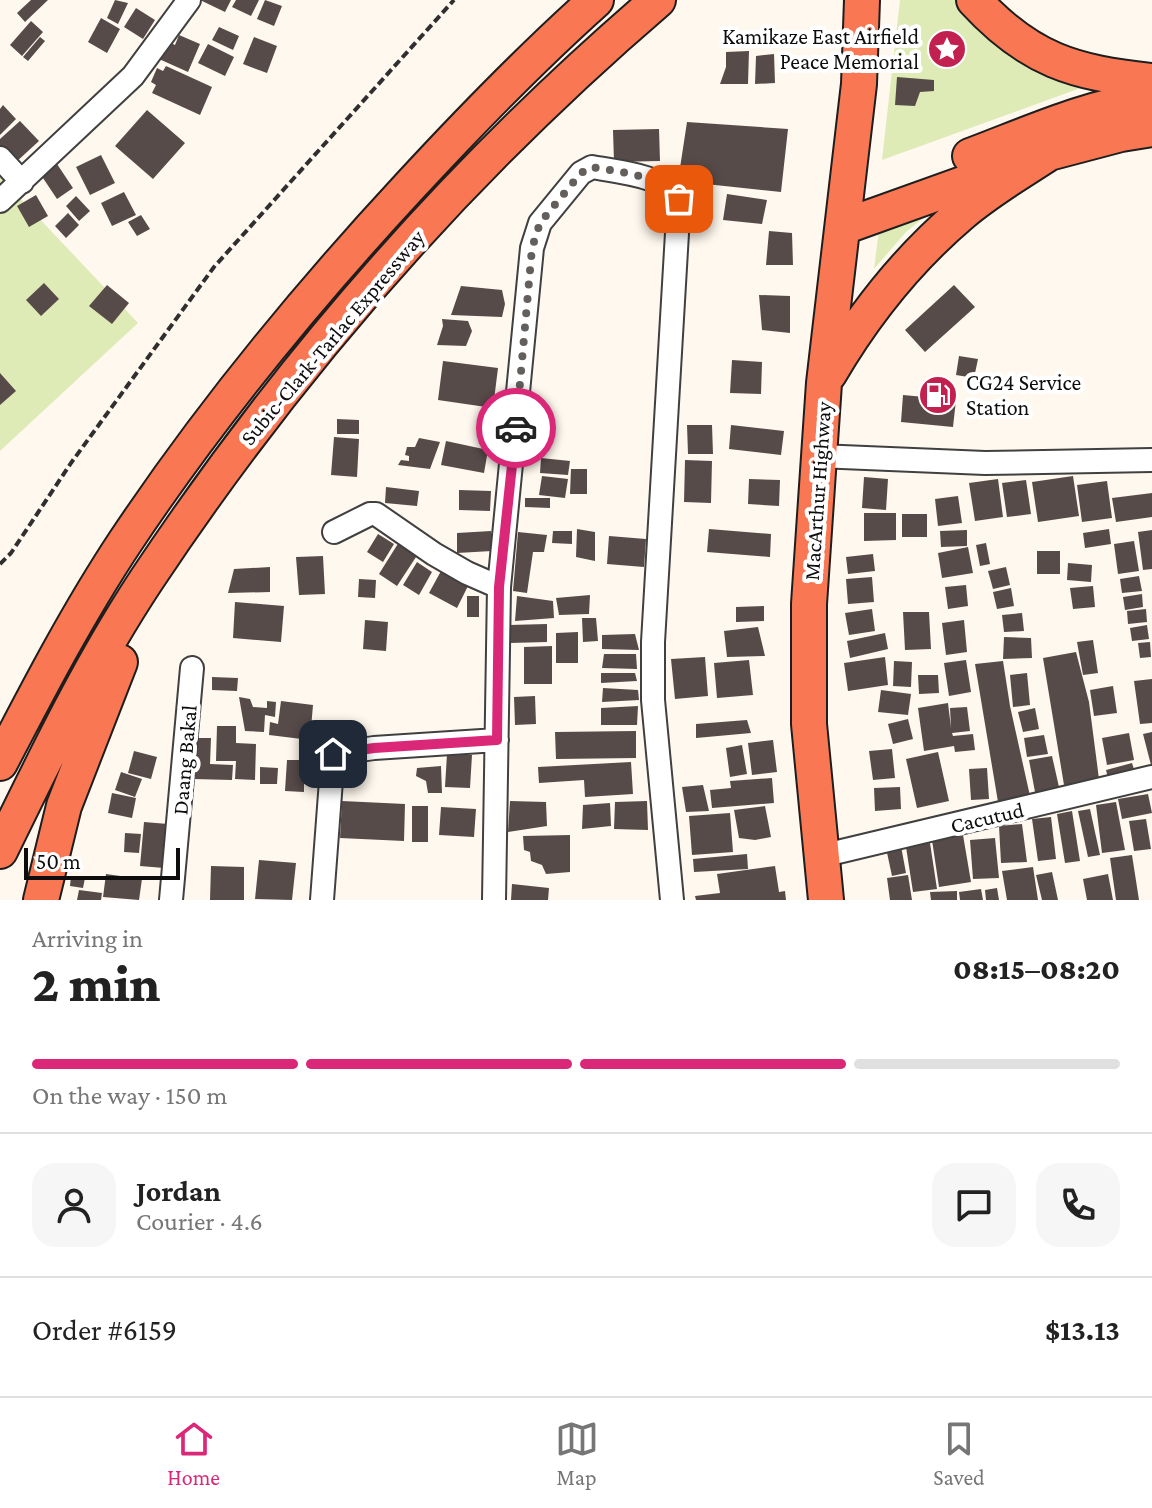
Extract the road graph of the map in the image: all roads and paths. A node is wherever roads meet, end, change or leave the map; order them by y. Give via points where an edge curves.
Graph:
1 (189, 0) edge
2 (454, 0) edge
3 (596, 0) edge
4 (658, 0) edge
5 (862, 0) edge
6 (883, 0) edge
7 (974, 0) edge
8 (1152, 81) edge
9 (859, 84) junction
10 (1152, 98) edge
11 (1152, 129) edge
12 (1049, 153) junction
13 (0, 158) edge
14 (22, 182) junction
15 (0, 201) edge
16 (844, 215) junction
17 (824, 383) junction
18 (818, 456) junction
19 (1152, 460) edge
20 (334, 532) dead end
21 (0, 564) edge
22 (147, 579) junction
23 (499, 587) junction
24 (192, 668) dead end
25 (497, 740) junction
26 (0, 763) edge
27 (1152, 777) edge
28 (0, 851) edge
29 (821, 856) junction
30 (41, 900) edge
31 (171, 900) edge
32 (322, 900) edge
33 (494, 900) edge
34 (672, 900) edge
35 (826, 900) edge

1 - 14 street via 133,76
2 - 21 path via 214,267
3 - 26 highway, Subic-Clark-Tarlac Expressway via 477,113 348,253 243,378 125,542
4 - 22 highway, Subic-Clark-Tarlac Expressway via 489,157 382,271 272,404
5 - 9 highway, MacArthur Highway
6 - 9 highway, MacArthur Highway
7 - 8 highway via 1004,30 1056,62 1104,76
9 - 16 highway, MacArthur Highway
10 - 16 highway via 1074,115
11 - 12 highway
12 - 16 highway
12 - 17 highway via 938,234 879,300
13 - 14 street
14 - 15 street
16 - 17 highway, MacArthur Highway
17 - 18 highway, MacArthur Highway
18 - 19 street via 985,463
18 - 29 highway, MacArthur Highway via 809,604 809,724
20 - 23 street via 376,514 434,554
22 - 28 highway, Subic-Clark-Tarlac Expressway via 106,646
22 - 30 highway via 64,806
23 - 25 street
23 - 34 street via 532,248 540,223 592,167 654,182 679,199 653,642 653,700
24 - 31 street, Daang Bakal
25 - 32 street via 333,754
25 - 33 street
27 - 29 street, Cacutud
29 - 35 highway, MacArthur Highway

